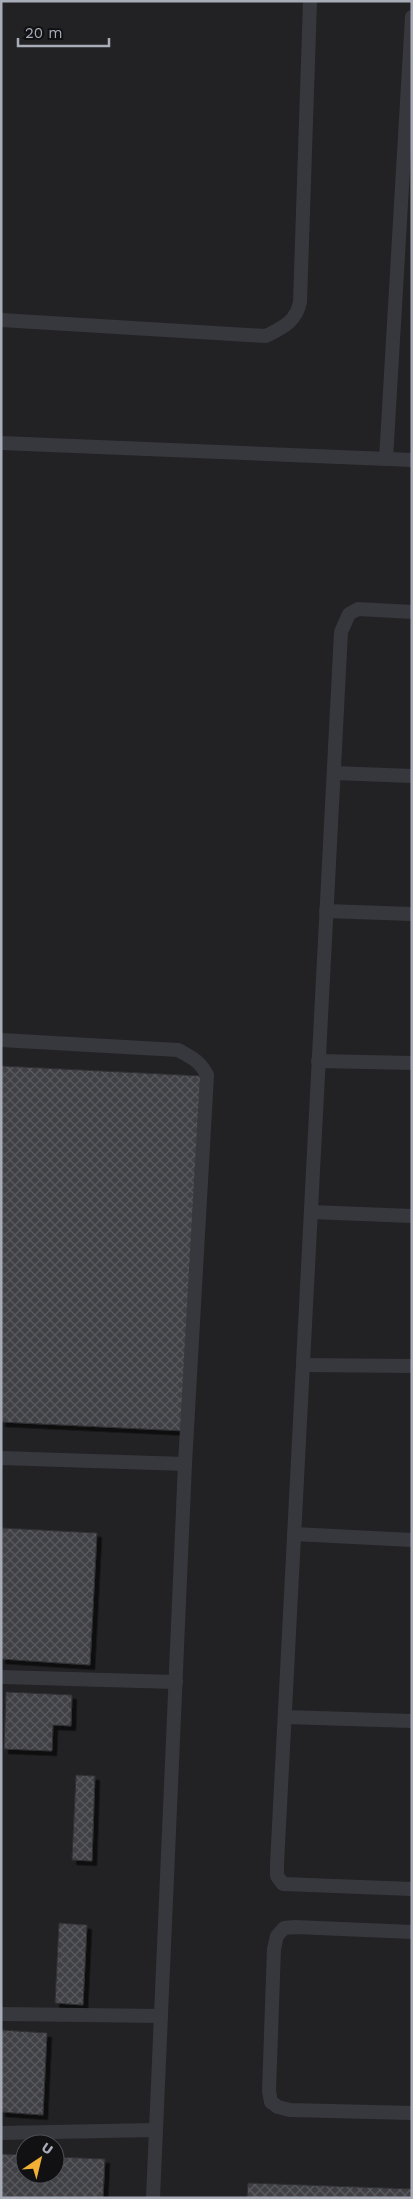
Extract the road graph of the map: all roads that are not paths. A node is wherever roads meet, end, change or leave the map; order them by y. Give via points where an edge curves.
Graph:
1 (310, 1) edge
2 (412, 17) edge
3 (1, 320) edge
4 (1, 443) edge
5 (386, 459) junction
6 (412, 460) edge
7 (412, 612) edge
8 (334, 773) junction
9 (412, 776) edge
10 (326, 911) junction
11 (412, 914) edge
12 (1, 1040) edge
13 (318, 1061) junction
14 (412, 1064) edge
15 (311, 1212) junction
16 (412, 1216) edge
17 (303, 1365) junction
18 (412, 1366) edge
19 (1, 1458) edge
20 (185, 1464) junction
21 (294, 1534) junction
22 (412, 1540) edge
23 (1, 1677) edge
24 (176, 1682) junction
25 (285, 1718) junction
26 (412, 1721) edge
27 (412, 1889) edge
28 (412, 1932) edge
29 (1, 2014) edge
30 (161, 2016) junction
31 (412, 2113) edge
32 (156, 2130) junction
33 (1, 2132) edge
34 (153, 2198) edge

1 - 3 lane via 300,302 290,323 266,336
2 - 5 lane
4 - 5 lane
5 - 6 lane
7 - 8 lane via 358,609 344,621
8 - 9 lane
8 - 10 lane
10 - 11 lane
10 - 13 lane
12 - 20 lane via 178,1050 195,1058 207,1074
13 - 14 lane
13 - 15 lane
15 - 16 lane
15 - 17 lane
17 - 18 lane
17 - 21 lane
19 - 20 lane
20 - 24 lane
21 - 22 lane
21 - 25 lane
23 - 24 lane
24 - 30 lane
25 - 26 lane
25 - 27 lane via 277,1876 283,1884
28 - 31 lane via 284,1928 277,1936 274,1949 269,2091 271,2102 290,2110
29 - 30 lane
30 - 32 lane
32 - 33 lane
32 - 34 lane

